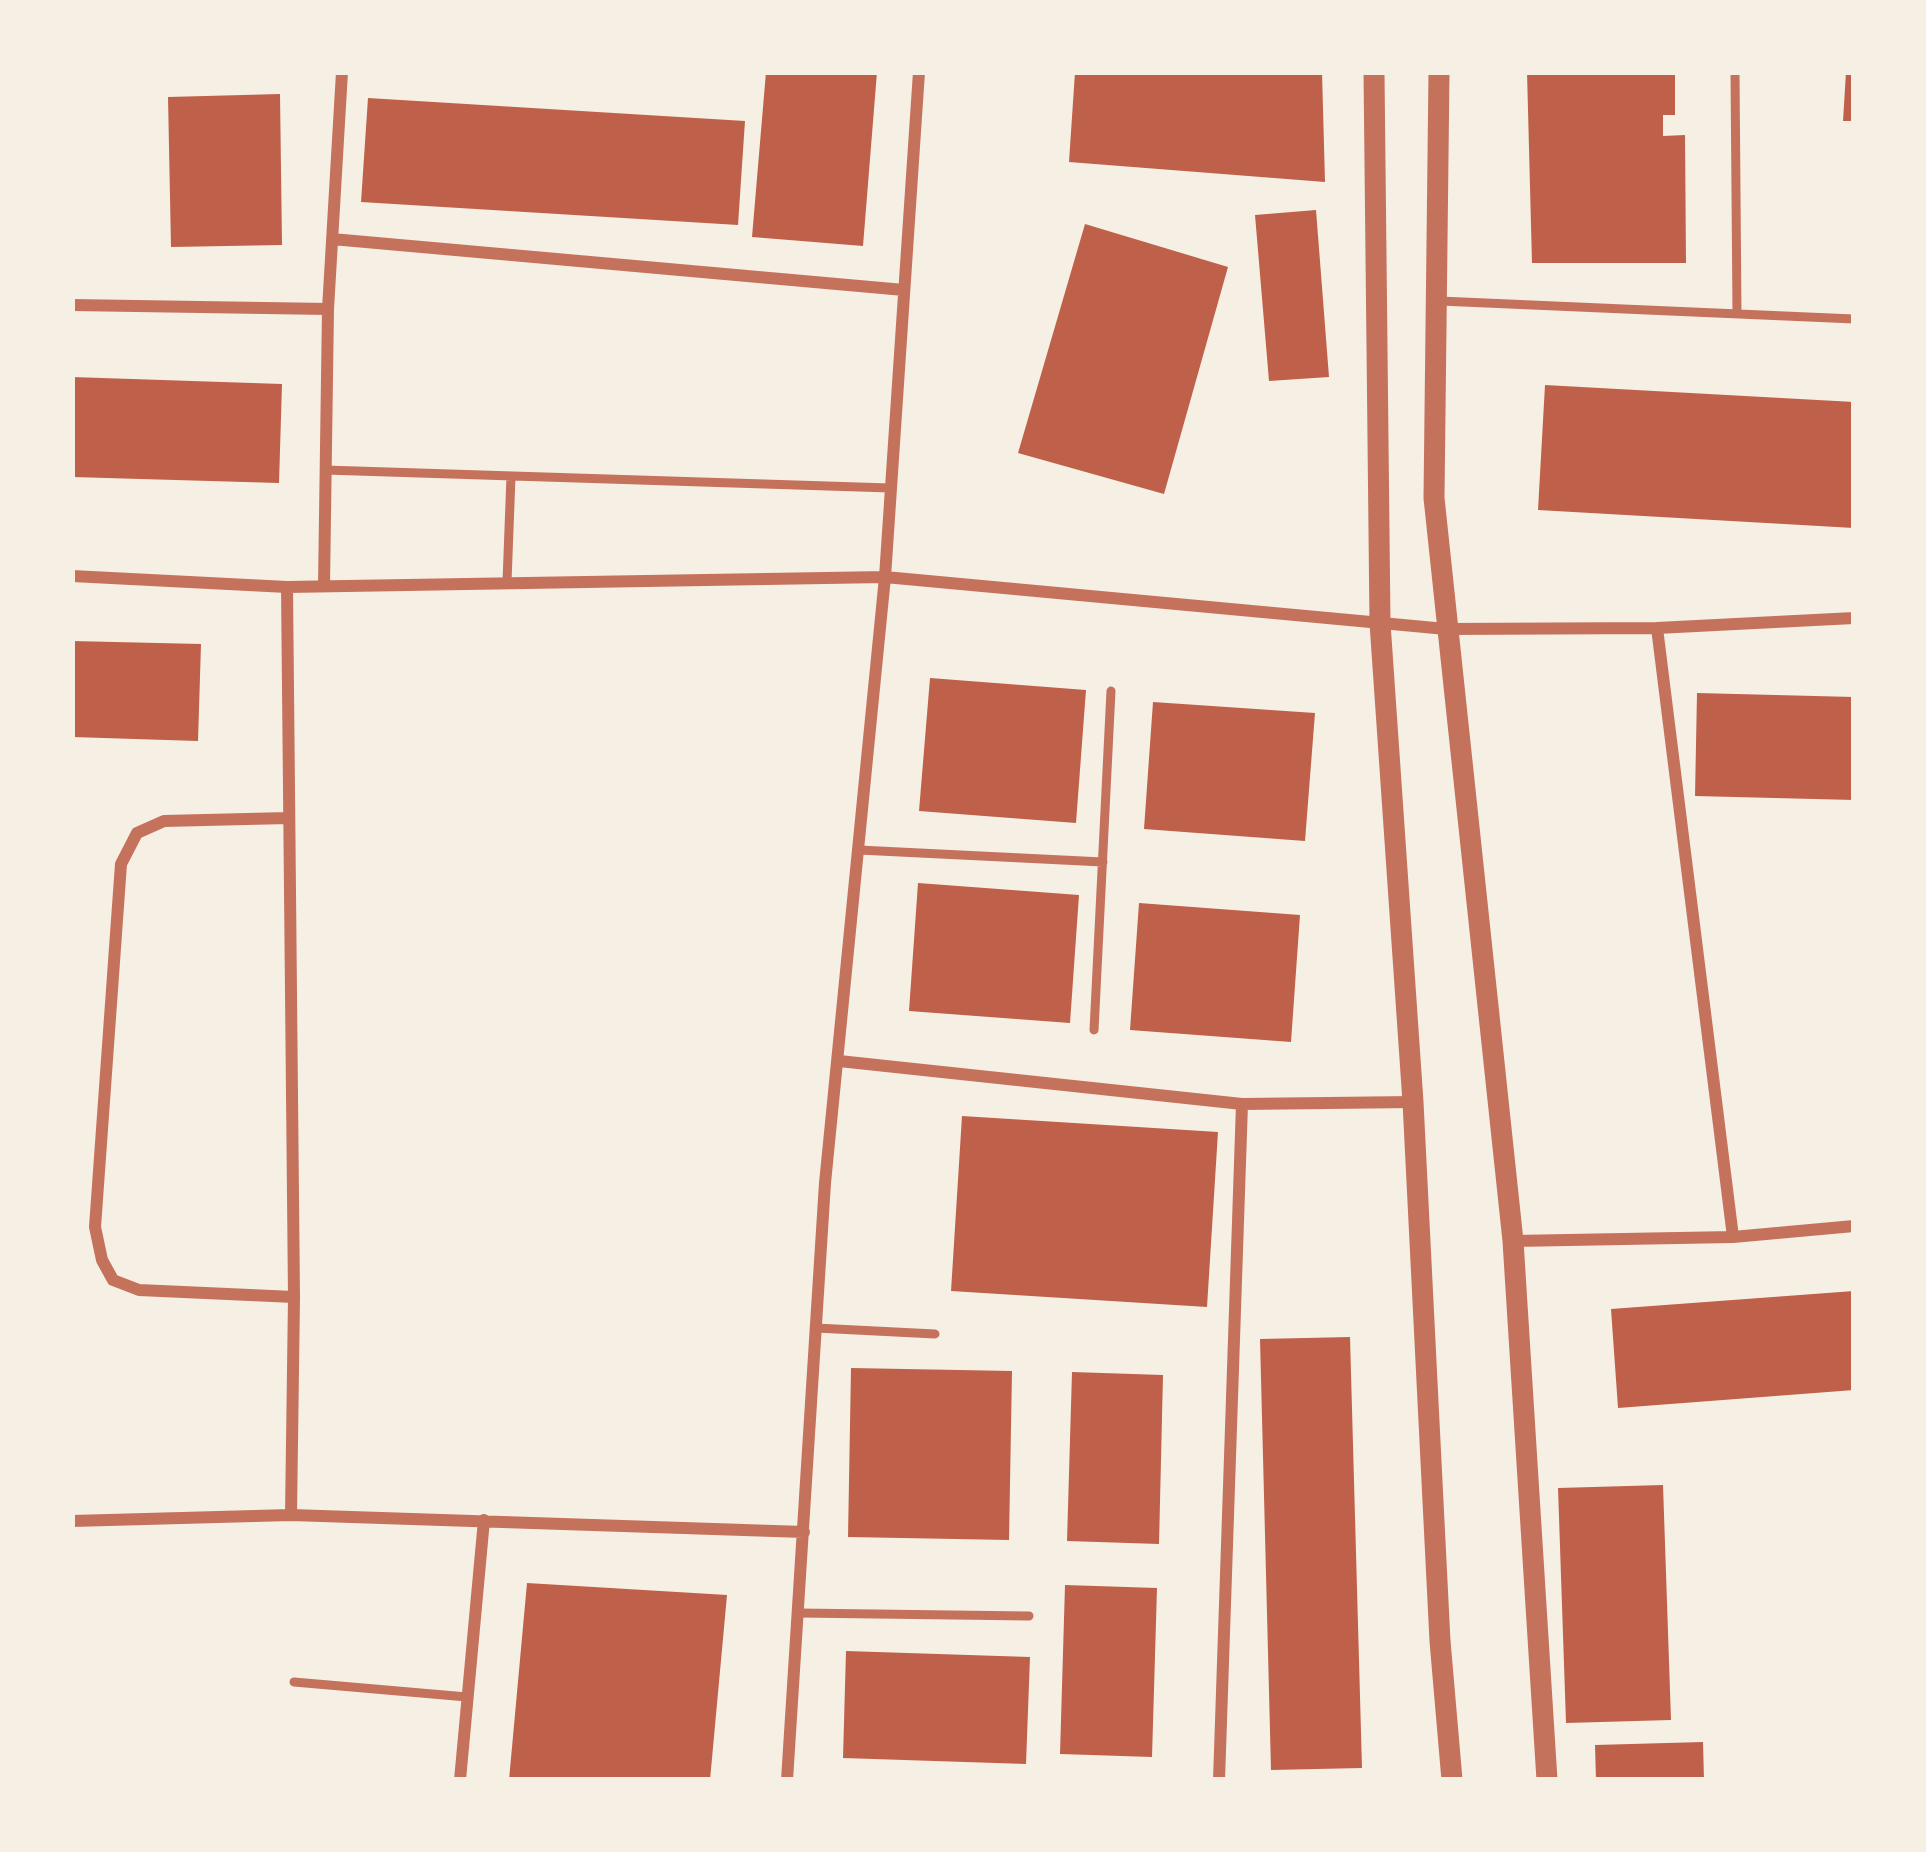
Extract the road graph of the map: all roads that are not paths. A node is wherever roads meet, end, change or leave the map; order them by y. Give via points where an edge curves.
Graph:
1 (342, 72) edge
2 (919, 72) edge
3 (1374, 72) edge
4 (1439, 72) edge
5 (1735, 72) edge
6 (332, 239) junction
7 (904, 290) junction
8 (1436, 301) junction
9 (72, 305) edge
10 (328, 310) junction
11 (1737, 314) junction
12 (1854, 319) edge
13 (326, 470) junction
14 (511, 476) junction
15 (890, 488) junction
16 (72, 576) edge
17 (885, 577) junction
18 (507, 582) junction
19 (324, 585) junction
20 (287, 586) junction
21 (1854, 618) edge
22 (1380, 623) junction
23 (1657, 628) junction
24 (1446, 629) junction
25 (1111, 691) dead end
26 (288, 818) junction
27 (859, 850) junction
28 (1102, 862) junction
29 (1094, 1030) dead end
30 (839, 1061) junction
31 (1413, 1102) junction
32 (1242, 1104) junction
33 (1854, 1226) edge
34 (1733, 1237) junction
35 (1514, 1241) junction
36 (295, 1297) junction
37 (816, 1328) junction
38 (935, 1334) dead end
39 (290, 1515) junction
40 (484, 1520) junction
41 (72, 1521) edge
42 (805, 1532) junction
43 (799, 1612) junction
44 (1029, 1616) dead end
45 (294, 1682) dead end
46 (467, 1697) junction
47 (460, 1780) edge
48 (787, 1780) edge
49 (1219, 1780) edge
50 (1452, 1780) edge
51 (1547, 1780) edge

1 - 6 street
2 - 7 street
3 - 22 street
4 - 8 street
5 - 11 lane
6 - 7 street
6 - 10 street
7 - 15 street
8 - 11 lane
8 - 24 street via 1434,498
9 - 10 street
10 - 13 street
11 - 12 lane
13 - 14 lane
13 - 19 street
14 - 15 lane
14 - 18 lane
15 - 17 street
16 - 20 street
17 - 18 street
17 - 22 street
17 - 27 street
18 - 19 street
19 - 20 street
20 - 26 street
21 - 23 street
22 - 24 street
22 - 31 street
23 - 24 street
23 - 34 street
24 - 35 street
25 - 28 lane
26 - 36 street
26 - 36 street via 164,820 137,833 121,864 95,1228 113,1280 139,1290
27 - 28 lane
27 - 30 street
28 - 29 lane
30 - 32 street
30 - 37 street
31 - 32 street
31 - 50 street
32 - 49 street
33 - 34 street
34 - 35 street
35 - 51 street
36 - 39 street
37 - 38 lane
37 - 42 street
39 - 40 street
39 - 41 street
40 - 42 street
40 - 46 street
42 - 43 street
43 - 44 lane
43 - 48 street
45 - 46 lane
46 - 47 street

